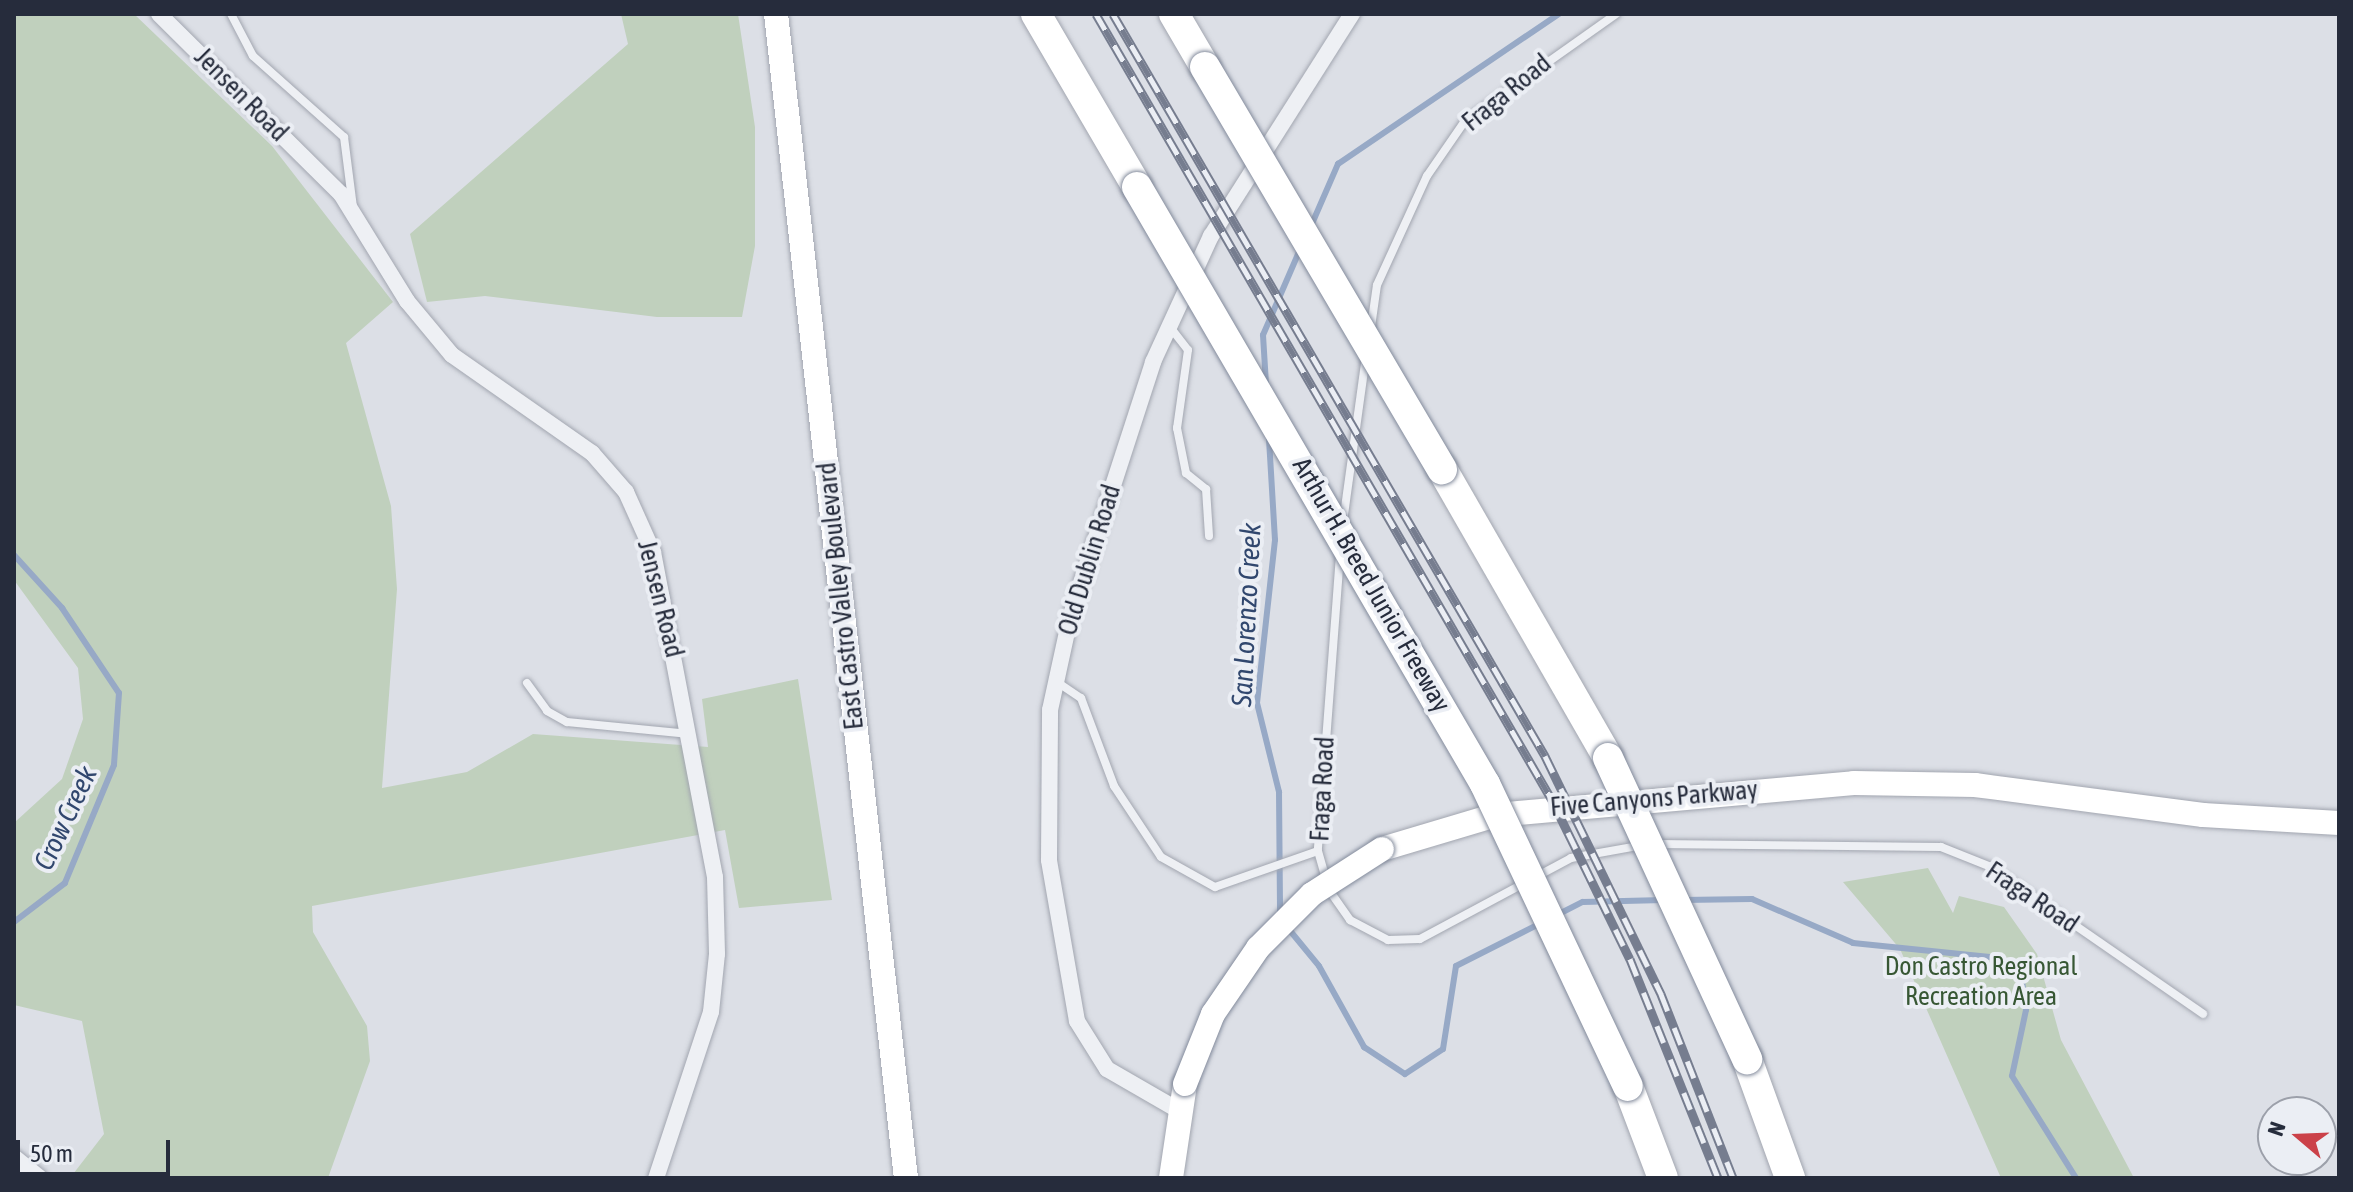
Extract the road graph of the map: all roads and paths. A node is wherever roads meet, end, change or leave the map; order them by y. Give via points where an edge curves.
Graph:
1 (159, 14) edge
2 (231, 14) edge
3 (776, 14) edge
4 (1036, 14) edge
5 (1174, 14) edge
6 (1352, 14) edge
7 (1616, 14) edge
8 (354, 216) junction
9 (1169, 327) junction
10 (1209, 536) dead end
11 (1055, 681) junction
12 (527, 683) dead end
13 (690, 734) junction
14 (2339, 823) edge
15 (1318, 851) junction
16 (2203, 1014) dead end
17 (1178, 1110) junction
18 (14, 1157) edge
19 (40, 1178) edge
20 (656, 1178) edge
21 (906, 1178) edge
22 (1171, 1178) edge
23 (1663, 1178) edge
24 (1790, 1178) edge

1 - 8 street, Jensen Road via 341,194
2 - 8 lane via 253,56 344,137
3 - 21 main road, East Castro Valley Boulevard
4 - 23 highway, Arthur H. Breed Junior Freeway, bridge via 1485,784 1628,1086
5 - 24 highway, bridge via 1608,758 1747,1059
6 - 9 street, Old Dublin Road via 1211,236
7 - 15 lane, Fraga Road via 1465,121 1427,176 1377,285 1333,619
8 - 13 street, Jensen Road via 452,355 592,453 626,492 653,552
9 - 10 lane via 1188,350 1177,428 1186,473 1206,489
9 - 11 street, Old Dublin Road
11 - 15 lane via 1081,698 1114,786 1161,857 1215,887
11 - 17 street, Old Dublin Road via 1046,818 1077,1021 1107,1069
12 - 13 lane via 547,711 567,722
13 - 20 street, Jensen Road via 715,877 717,954 711,1012
14 - 17 main road, Five Canyons Parkway, bridge via 2203,815 1975,785 1854,783 1496,815 1382,849 1312,894 1258,948 1213,1014
15 - 16 lane, Fraga Road via 1329,890 1350,920 1369,934 1406,942 1571,858 1623,846 1941,847 1991,867
17 - 22 main road, Five Canyons Parkway
18 - 19 street

